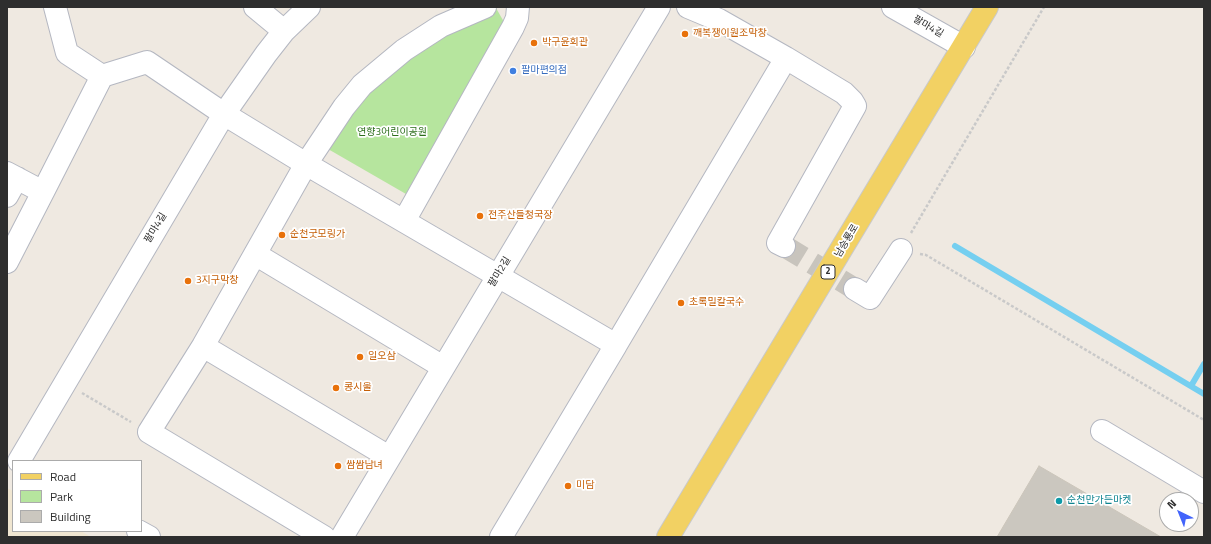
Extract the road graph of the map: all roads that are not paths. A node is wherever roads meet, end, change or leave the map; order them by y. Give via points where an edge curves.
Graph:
1 (55, 7) edge
2 (255, 7) edge
3 (309, 7) edge
4 (485, 7) edge
5 (518, 7) edge
6 (659, 7) edge
7 (688, 7) edge
8 (893, 7) edge
9 (987, 7) edge
10 (284, 32) junction
11 (964, 47) junction
12 (786, 58) junction
13 (102, 76) junction
14 (224, 114) junction
15 (306, 164) junction
16 (10, 182) edge
17 (43, 192) junction
18 (404, 221) junction
19 (784, 246) dead end
20 (901, 250) road end
21 (255, 254) junction
22 (7, 262) edge
23 (497, 276) junction
24 (855, 289) tunnel mouth
25 (616, 345) junction
26 (203, 346) junction
27 (443, 367) junction
28 (1102, 432) dead end
29 (7, 454) edge
30 (389, 457) junction
31 (17, 460) edge
32 (20, 460) edge
33 (1204, 492) edge
34 (140, 532) edge
35 (149, 537) edge
36 (324, 537) edge
37 (342, 537) edge
38 (501, 537) edge
39 (668, 537) edge

1 - 13 street via 68,53
2 - 10 street
3 - 10 street, 팔마4길
4 - 15 street via 441,26 381,68 362,85 344,107
5 - 18 street via 513,27
6 - 23 street, 팔마2길
7 - 12 street via 719,20
8 - 11 street, 팔마4길
9 - 11 main road, 남승룡로 / 2
10 - 14 street, 팔마4길
11 - 39 main road, 남승룡로 / 2
12 - 19 street via 844,93 855,106 778,243
12 - 25 street
13 - 14 street via 147,62
13 - 17 street
14 - 15 street
14 - 32 street, 팔마4길
15 - 18 street
15 - 21 street
16 - 17 street
17 - 22 street
18 - 23 street
20 - 24 street via 870,298
21 - 26 street
21 - 27 street
23 - 25 street
23 - 27 street, 팔마2길
25 - 38 street
26 - 30 street
26 - 36 street via 149,432
27 - 30 street, 팔마2길
28 - 33 street
29 - 31 street
30 - 37 street, 팔마2길
34 - 35 street

